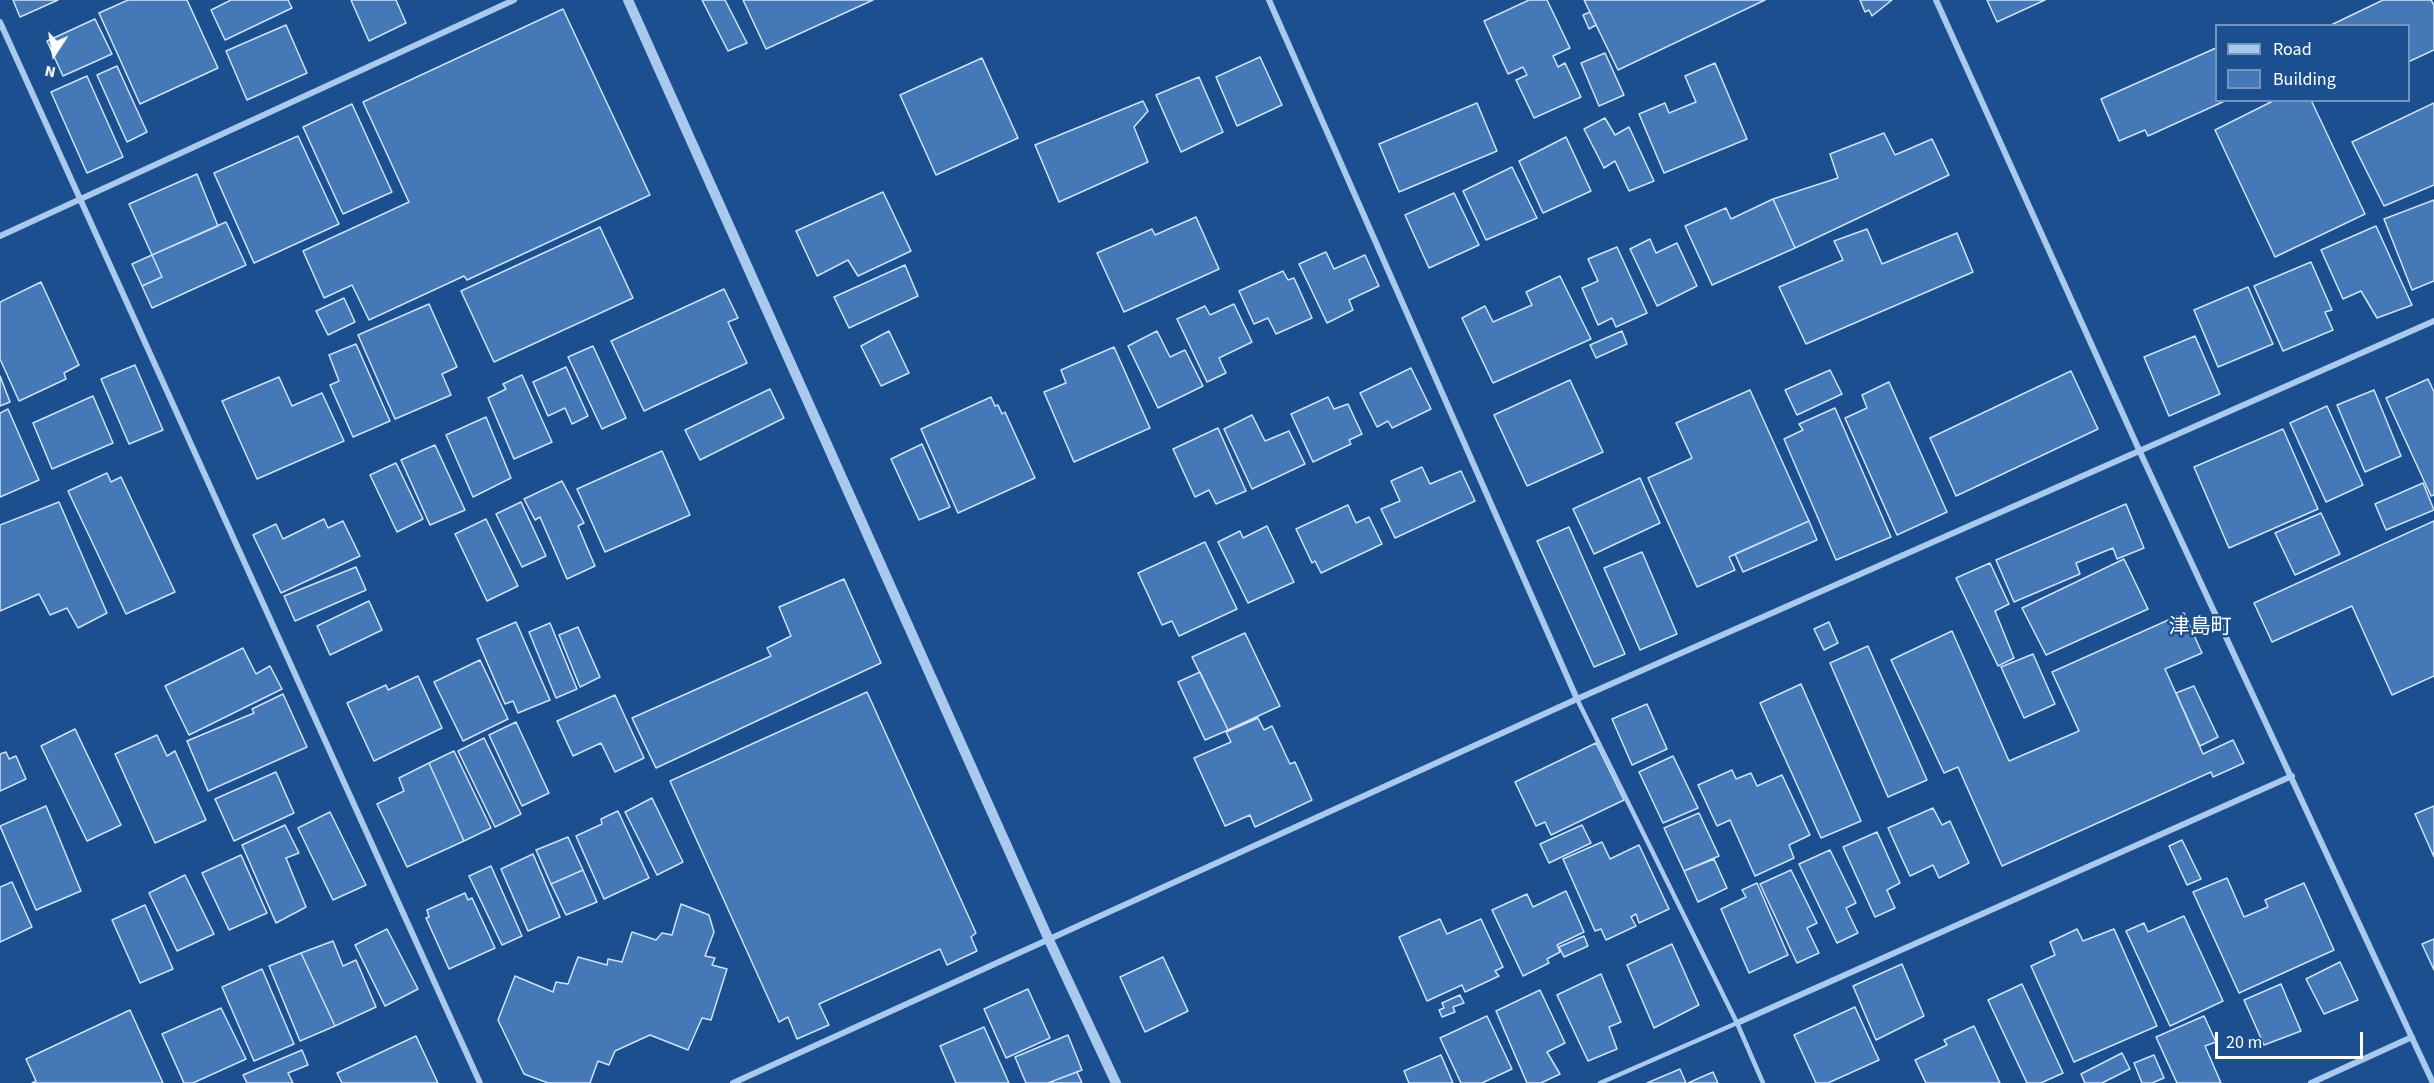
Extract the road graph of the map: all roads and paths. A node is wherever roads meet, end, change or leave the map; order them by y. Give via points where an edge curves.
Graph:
1 (514, 0) edge
2 (628, 0) edge
3 (1269, 0) edge
4 (1936, 0) edge
5 (0, 22) edge
6 (80, 198) junction
7 (0, 236) edge
8 (2434, 321) edge
9 (2140, 452) junction
10 (1577, 699) junction
11 (2292, 776) junction
12 (1048, 940) junction
13 (1737, 1023) junction
14 (2412, 1037) junction
15 (480, 1083) edge
16 (732, 1083) edge
17 (1116, 1083) edge
18 (1600, 1083) edge
19 (1763, 1083) edge
20 (2311, 1083) edge
21 (2433, 1083) edge

1 - 6 street
2 - 12 street
3 - 10 street
4 - 9 street
5 - 6 street
6 - 7 street
6 - 15 street
8 - 9 street
9 - 10 street
9 - 11 street
10 - 12 street
10 - 13 lane
11 - 13 street
11 - 14 street
12 - 16 street
12 - 17 street
13 - 18 lane
13 - 19 lane
14 - 20 street
14 - 21 street

